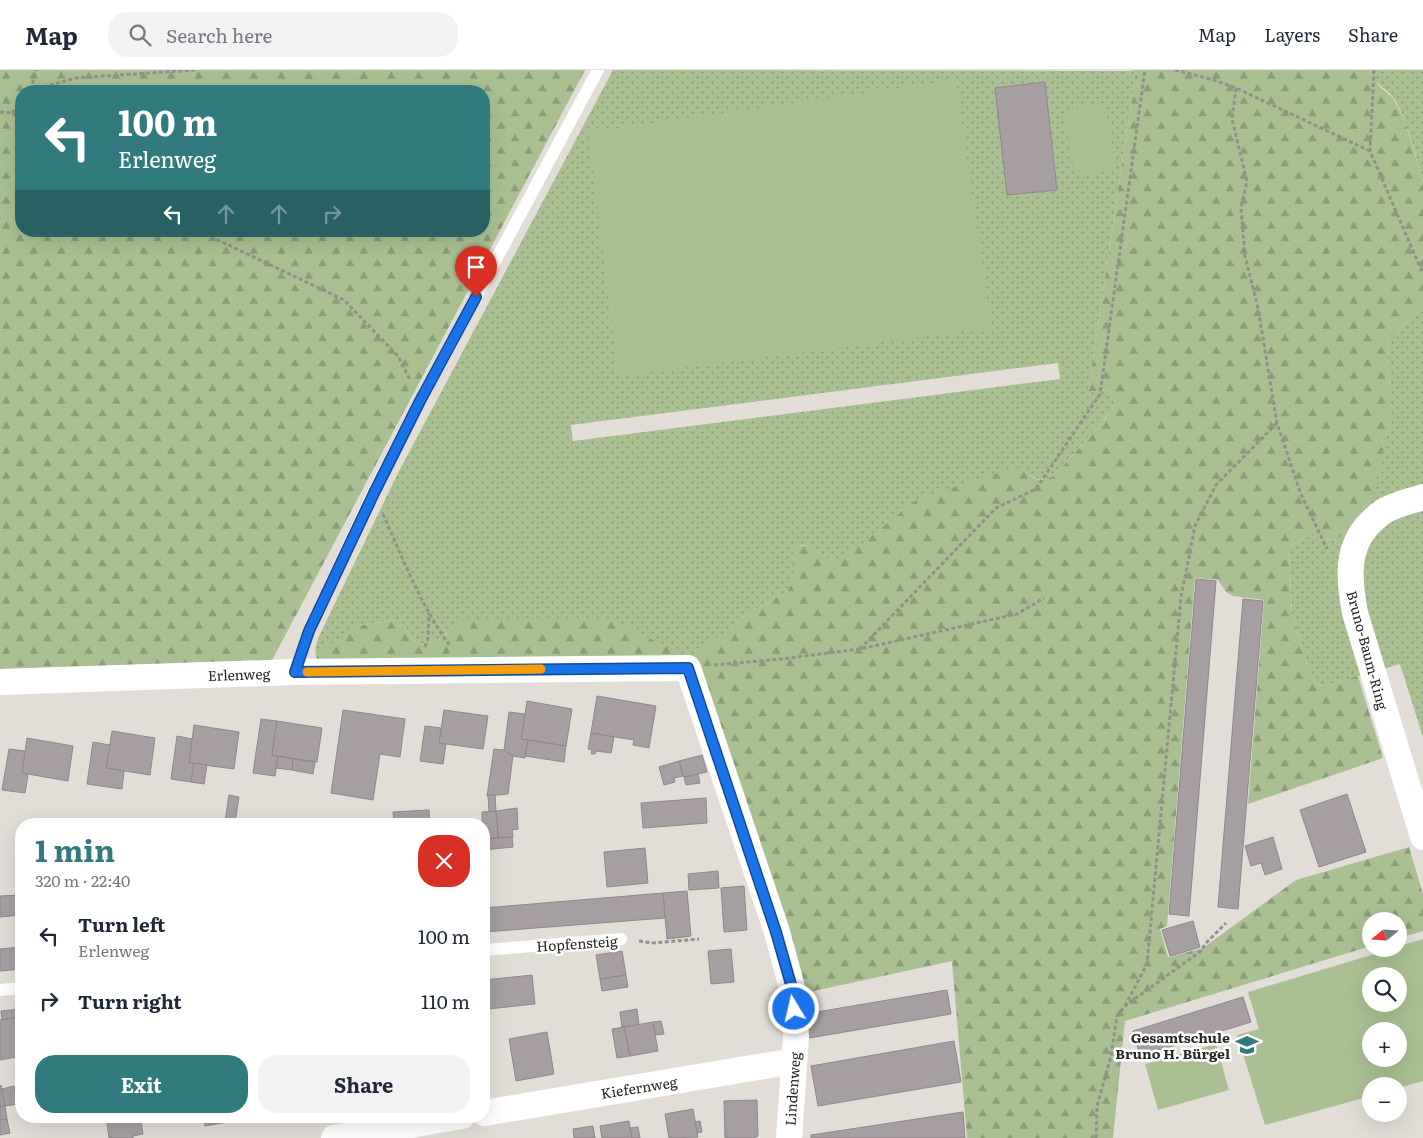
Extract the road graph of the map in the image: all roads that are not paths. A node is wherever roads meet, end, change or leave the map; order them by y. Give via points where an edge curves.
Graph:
1 (598, 70) edge
2 (1423, 497) edge
3 (688, 668) joint
4 (295, 672) junction
5 (0, 682) edge
6 (1423, 837) edge
7 (621, 938) road end
8 (490, 949) edge
9 (15, 989) edge
10 (0, 990) edge
11 (794, 1061) junction
12 (490, 1112) edge
13 (421, 1123) edge
14 (334, 1138) edge
15 (789, 1138) edge

1 - 4 lane via 420,401 309,631
2 - 6 street, Bruno-Baum-Ring via 1380,513 1364,529 1354,547 1350,569 1355,613
3 - 4 street, Erlenweg
3 - 11 street, Lindenweg via 794,995
4 - 5 street, Erlenweg
7 - 8 lane, Hopfensteig
9 - 10 lane
11 - 12 street, Kiefernweg
11 - 15 street, Lindenweg
13 - 14 street

